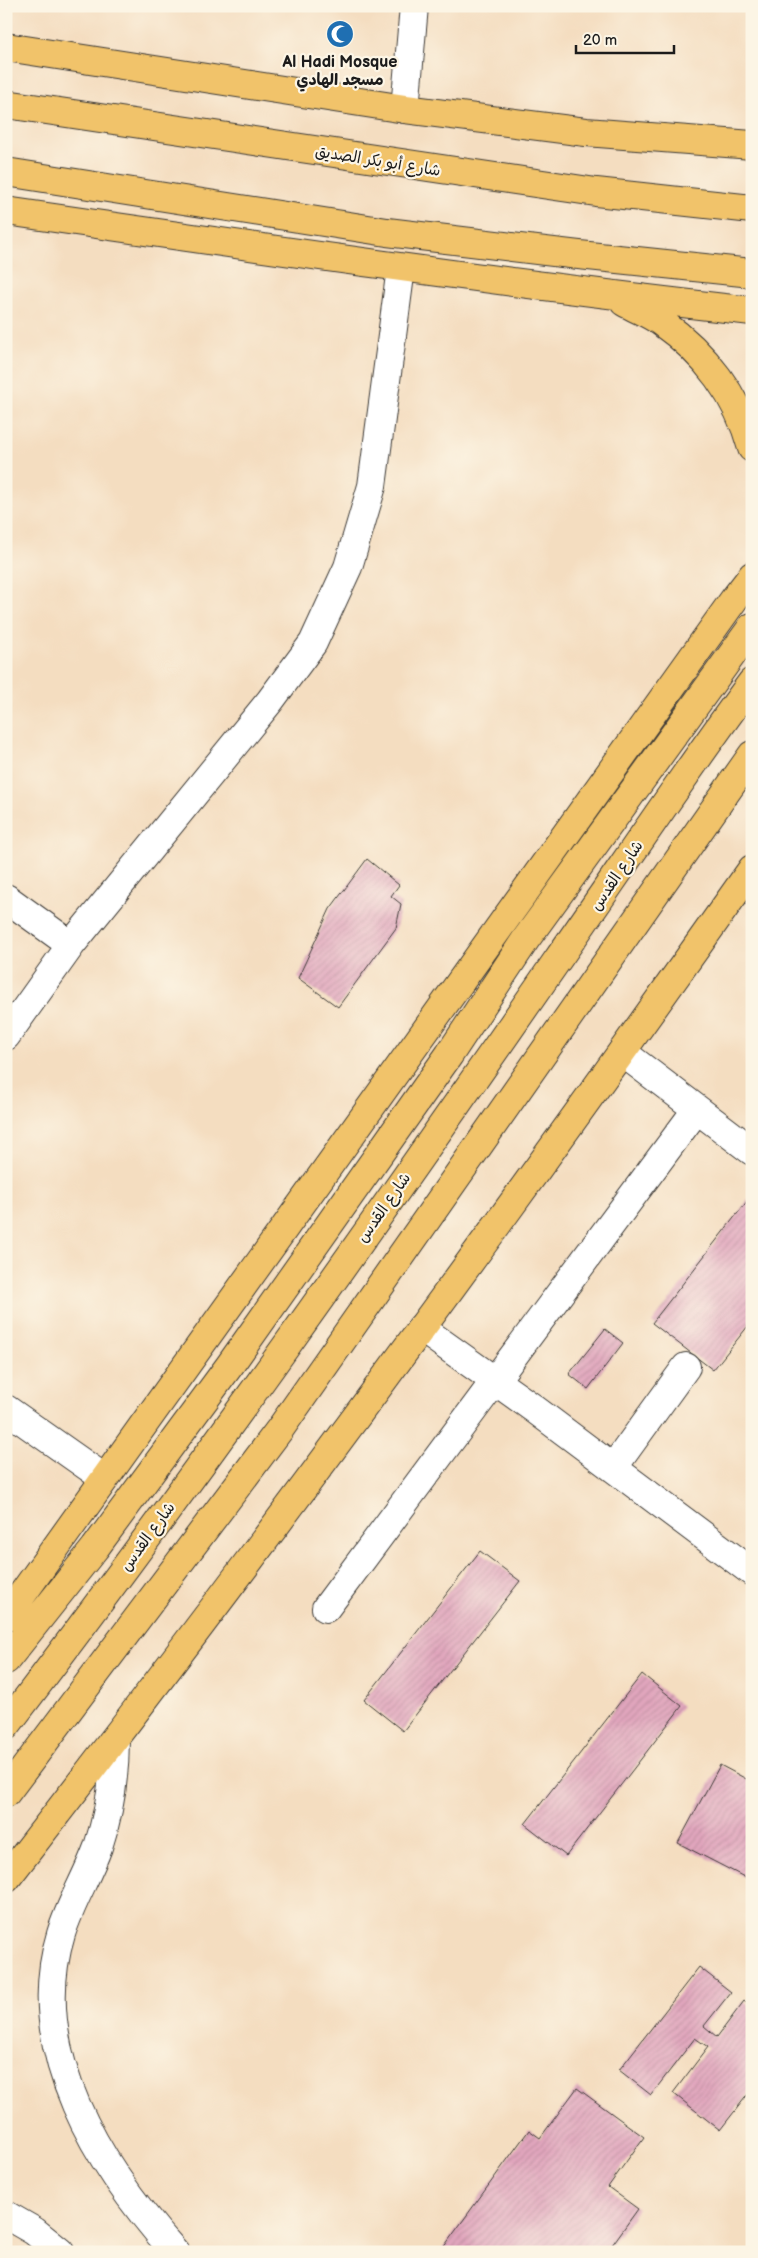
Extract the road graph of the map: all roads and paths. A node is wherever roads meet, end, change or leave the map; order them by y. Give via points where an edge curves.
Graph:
1 (414, 6) edge
2 (6, 47) edge
3 (6, 104) edge
4 (405, 109) junction
5 (752, 145) edge
6 (6, 172) edge
7 (752, 209) edge
8 (6, 211) edge
9 (401, 268) junction
10 (752, 273) edge
11 (612, 295) junction
12 (752, 311) edge
13 (752, 448) edge
14 (752, 554) edge
15 (752, 576) edge
16 (735, 598) junction
17 (752, 627) edge
18 (752, 682) edge
19 (752, 755) edge
20 (752, 869) edge
21 (6, 898) edge
22 (71, 945) junction
23 (6, 1036) edge
24 (622, 1052) junction
25 (697, 1109) junction
26 (752, 1151) edge
27 (421, 1328) junction
28 (686, 1367) dead end
29 (496, 1381) junction
30 (6, 1409) edge
31 (613, 1468) junction
32 (104, 1478) junction
33 (750, 1566) edge
34 (326, 1608) dead end
35 (6, 1617) edge
36 (6, 1660) edge
37 (6, 1726) edge
38 (115, 1739) junction
39 (6, 1793) edge
40 (6, 1879) edge
41 (6, 2215) edge
42 (60, 2252) edge
43 (175, 2252) edge

1 - 4 street
2 - 4 main road
3 - 7 main road, شارع أبو بكر الصديق via 596,192
4 - 5 main road via 586,132
6 - 10 main road via 387,232
8 - 9 main road
9 - 11 main road
9 - 22 street via 372,486 348,567 312,643 270,701
11 - 12 main road
11 - 13 main road via 661,322 713,369 732,398
14 - 16 main road
15 - 16 main road
16 - 32 main road
17 - 36 main road via 526,939 449,1055 230,1365
18 - 37 main road, شارع القدس via 258,1384
19 - 39 main road via 280,1430
20 - 24 main road
21 - 22 street
22 - 23 street
24 - 25 street
24 - 27 main road
25 - 26 street
25 - 29 street
27 - 29 street
27 - 38 main road
28 - 31 street
29 - 31 street
29 - 34 street
30 - 32 street
31 - 33 street
32 - 35 main road
38 - 40 main road
38 - 43 street via 108,1815 61,1933 50,1990 51,2013 59,2057 95,2143 145,2219
41 - 42 street via 34,2231

